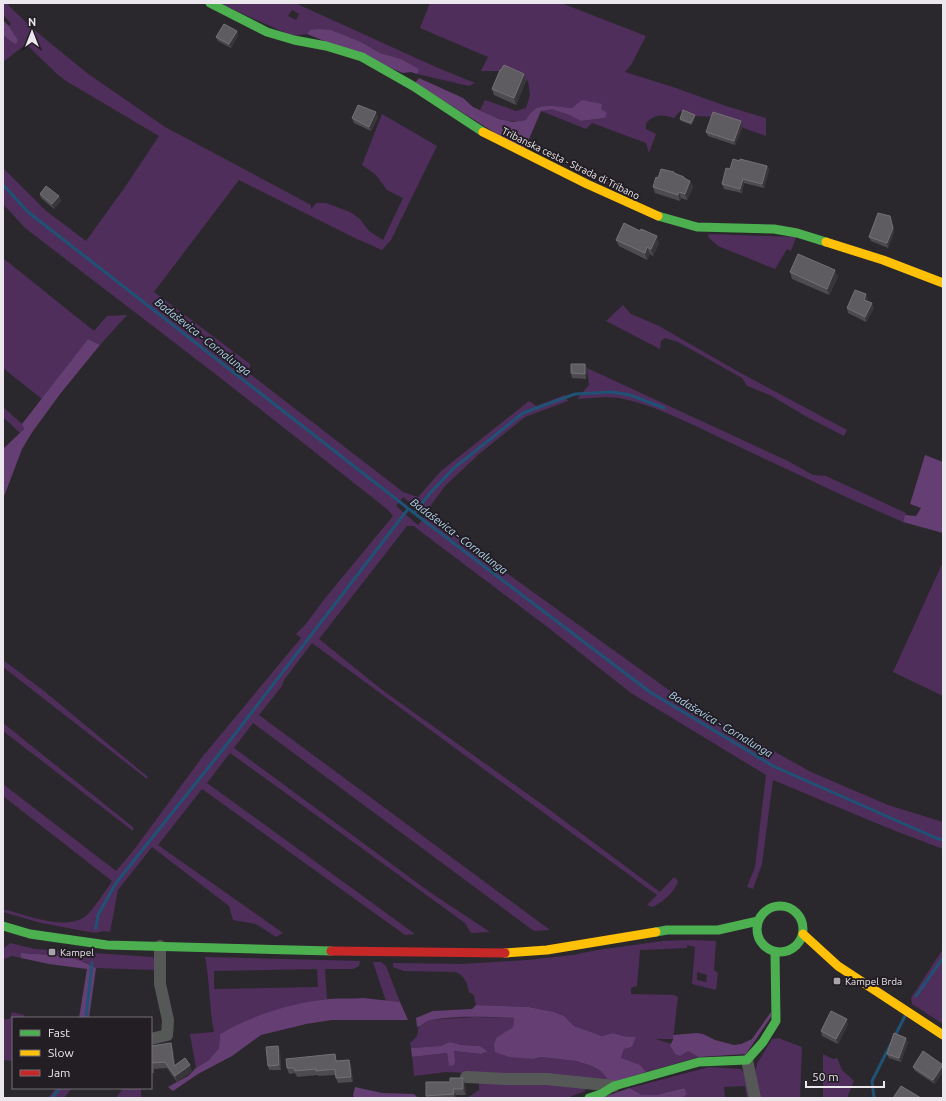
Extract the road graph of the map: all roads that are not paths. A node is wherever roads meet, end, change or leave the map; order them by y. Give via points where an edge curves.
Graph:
1 (210, 3) edge
2 (943, 283) edge
3 (758, 920) junction
4 (3, 926) edge
5 (718, 930) junction
6 (803, 934) junction
7 (758, 939) junction
8 (160, 946) junction
9 (793, 948) junction
10 (775, 952) junction
11 (838, 966) junction
12 (943, 1035) edge
13 (152, 1039) edge
14 (747, 1060) junction
15 (466, 1077) dead end
16 (614, 1086) junction
17 (589, 1098) edge
18 (755, 1098) edge

1 - 2 street, Tribanska cesta - Strada di Tribano via 267,32 362,57 413,86 481,131 653,214 697,227 797,232
3 - 5 street
3 - 6 street via 769,908 787,907 799,916
3 - 7 street
4 - 8 street via 30,934 107,945
5 - 7 street
5 - 8 street via 667,930 547,950 506,953
6 - 9 street via 798,945
6 - 11 street
7 - 10 street via 769,950
8 - 13 street via 160,984 168,1020 167,1034
9 - 10 street
9 - 11 street
10 - 14 street via 776,1021 763,1042
11 - 12 street
14 - 16 street via 699,1062
14 - 18 street
15 - 16 street via 547,1079
16 - 17 street

